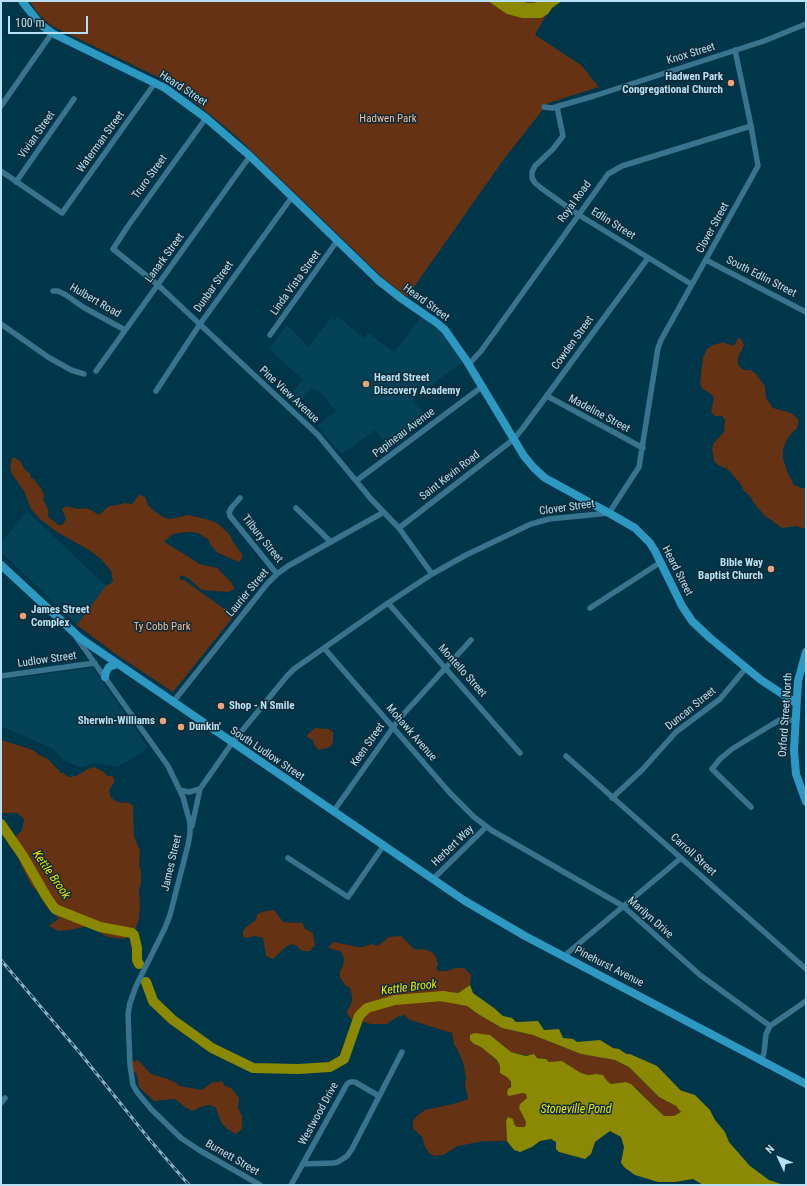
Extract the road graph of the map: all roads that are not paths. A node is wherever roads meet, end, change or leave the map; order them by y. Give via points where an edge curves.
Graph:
1 (22, 1) edge
2 (806, 24) edge
3 (52, 33) junction
4 (735, 50) junction
5 (156, 83) junction
6 (74, 99) dead end
7 (1, 106) edge
8 (544, 107) dead end
9 (557, 107) junction
10 (206, 118) junction
11 (751, 126) junction
12 (250, 156) junction
13 (1, 171) edge
14 (16, 182) junction
15 (292, 197) junction
16 (579, 214) junction
17 (337, 241) junction
18 (113, 250) joint
19 (648, 258) junction
20 (706, 260) junction
21 (692, 284) junction
22 (158, 285) junction
23 (53, 291) dead end
24 (806, 312) edge
25 (1, 324) edge
26 (200, 324) junction
27 (125, 330) junction
28 (270, 335) dead end
29 (469, 364) junction
30 (96, 371) dead end
31 (84, 374) dead end
32 (483, 386) junction
33 (156, 392) dead end
34 (547, 396) junction
35 (514, 439) junction
36 (643, 448) junction
37 (356, 481) junction
38 (240, 498) dead end
39 (296, 508) dead end
40 (384, 512) junction
41 (609, 513) junction
42 (399, 528) junction
43 (331, 542) junction
44 (661, 562) junction
45 (1, 565) edge
46 (277, 574) junction
47 (432, 574) junction
48 (388, 603) junction
49 (590, 608) dead end
50 (73, 633) junction
51 (471, 640) dead end
52 (324, 648) junction
53 (806, 652) edge
54 (95, 663) junction
55 (116, 664) junction
56 (446, 668) junction
57 (746, 668) junction
58 (1, 676) edge
59 (105, 677) junction
60 (173, 702) junction
61 (796, 703) junction
62 (795, 720) junction
63 (393, 727) junction
64 (232, 743) junction
65 (520, 752) dead end
66 (566, 756) dead end
67 (200, 789) junction
68 (180, 790) junction
69 (612, 798) junction
70 (806, 802) edge
71 (751, 807) dead end
72 (333, 812) junction
73 (486, 827) junction
74 (190, 836) junction
75 (384, 845) junction
76 (288, 858) dead end
77 (681, 858) junction
78 (407, 861) joint
79 (433, 879) junction
80 (623, 906) junction
81 (564, 956) junction
82 (806, 969) edge
83 (806, 1001) edge
84 (770, 1026) junction
85 (402, 1052) dead end
86 (761, 1061) junction
87 (806, 1084) edge
88 (379, 1096) junction
89 (5, 1098) dead end
90 (1, 1103) edge
91 (195, 1147) joint
92 (303, 1164) junction
93 (260, 1185) edge
94 (291, 1185) edge

1 - 3 street, Heard Street via 40,24
2 - 4 street, Knox Street
3 - 5 street, Heard Street
3 - 7 street
4 - 9 street, Knox Street
4 - 11 street, Clover Street
5 - 10 street, Heard Street
5 - 14 street, Waterman Street via 62,213
6 - 14 street, Vivian Street
8 - 9 street, Knox Street
9 - 16 street, Edlin Street via 563,136 535,166 532,174 535,183
10 - 12 street, Heard Street
10 - 18 street, Truro Street
11 - 16 street, Royal Road via 622,166 608,174
11 - 20 street, Clover Street via 758,166
12 - 15 street, Heard Street
12 - 22 street, Lanark Street
13 - 14 street
15 - 17 street, Heard Street
15 - 26 street, Dunbar Street
16 - 19 street, Edlin Street
16 - 29 street, Royal Road via 494,334
17 - 28 street, Linda Vista Street
17 - 29 street, Heard Street via 378,280 441,326
18 - 22 street, Pine View Avenue
19 - 21 street, Edlin Street
19 - 34 street, Cowden Street
20 - 21 street, Clover Street
20 - 24 street, South Edlin Street
21 - 36 street, Clover Street via 658,348
22 - 26 street, Pine View Avenue
22 - 27 street, Lanark Street
23 - 27 street, Hulbert Road via 66,295
25 - 31 street via 48,358
26 - 33 street, Dunbar Street
26 - 37 street, Pine View Avenue via 318,434
27 - 30 street, Lanark Street
29 - 32 street, Heard Street
32 - 35 street, Heard Street
32 - 37 street, Papineau Avenue
34 - 35 street, Cowden Street
34 - 36 street, Madeline Street
35 - 41 street, Heard Street via 539,474
35 - 42 street, Saint Kevin Road
36 - 41 street, Clover Street via 639,467
37 - 40 street, Pine View Avenue
38 - 46 street, Tilbury Street via 229,512 230,516
39 - 43 street
40 - 42 street, Pine View Avenue
40 - 43 street, Laurier Street
41 - 44 street, Heard Street via 635,528 646,538
41 - 47 street, Clover Street via 549,519 531,524
42 - 47 street, Pine View Avenue
43 - 46 street, Laurier Street
44 - 49 street
44 - 57 street, Heard Street via 692,621
45 - 50 street, James Street
46 - 60 street, Laurier Street
47 - 48 street, Clover Street
48 - 52 street, Clover Street
48 - 56 street, Montello Street
50 - 54 street, James Street
50 - 55 street, South Ludlow Street
51 - 56 street, Keen Street
52 - 63 street, Mohawk Avenue
52 - 64 street, Clover Street via 287,676
53 - 61 street, Oxford Street North via 800,671
54 - 58 street, Ludlow Street
54 - 59 street, James Street
55 - 59 street via 107,669
55 - 60 street, South Ludlow Street
56 - 63 street, Keen Street
56 - 65 street, Montello Street
57 - 61 street, Heard Street
57 - 69 street, Duncan Street via 720,699 676,732
59 - 68 street, James Street via 160,754
60 - 64 street, South Ludlow Street
61 - 62 street, Oxford Street North
62 - 70 street, Oxford Street North via 794,761
62 - 71 street via 780,720 771,725 732,749 712,769
63 - 72 street, Keen Street
63 - 73 street, Mohawk Avenue via 462,806
64 - 67 street, Clover Street
64 - 72 street, South Ludlow Street
66 - 69 street, Carroll Street
67 - 68 street via 189,792
67 - 74 street, Clover Street
68 - 74 street, James Street via 189,819
69 - 77 street, Carroll Street
72 - 75 street, South Ludlow Street
73 - 79 street, Herbert Way
73 - 80 street, Marilyn Drive
74 - 91 street, James Street via 170,915 136,986 128,1014 131,1078 134,1088 175,1133
75 - 76 street via 348,897
75 - 78 street, South Ludlow Street
77 - 80 street
77 - 82 street, Carroll Street
78 - 79 street, Pinehurst Avenue
79 - 81 street, Pinehurst Avenue via 482,912
80 - 81 street
80 - 84 street, Marilyn Drive via 700,975
81 - 86 street, Pinehurst Avenue
83 - 84 street
84 - 86 street
85 - 88 street, Westwood Drive
86 - 87 street, Pinehurst Avenue
88 - 92 street, Westwood Drive via 352,1149 344,1158 333,1163
88 - 92 street, Westwood Drive via 356,1082 347,1084
89 - 90 street
91 - 93 street, Burnett Street
92 - 94 street, Westwood Drive

